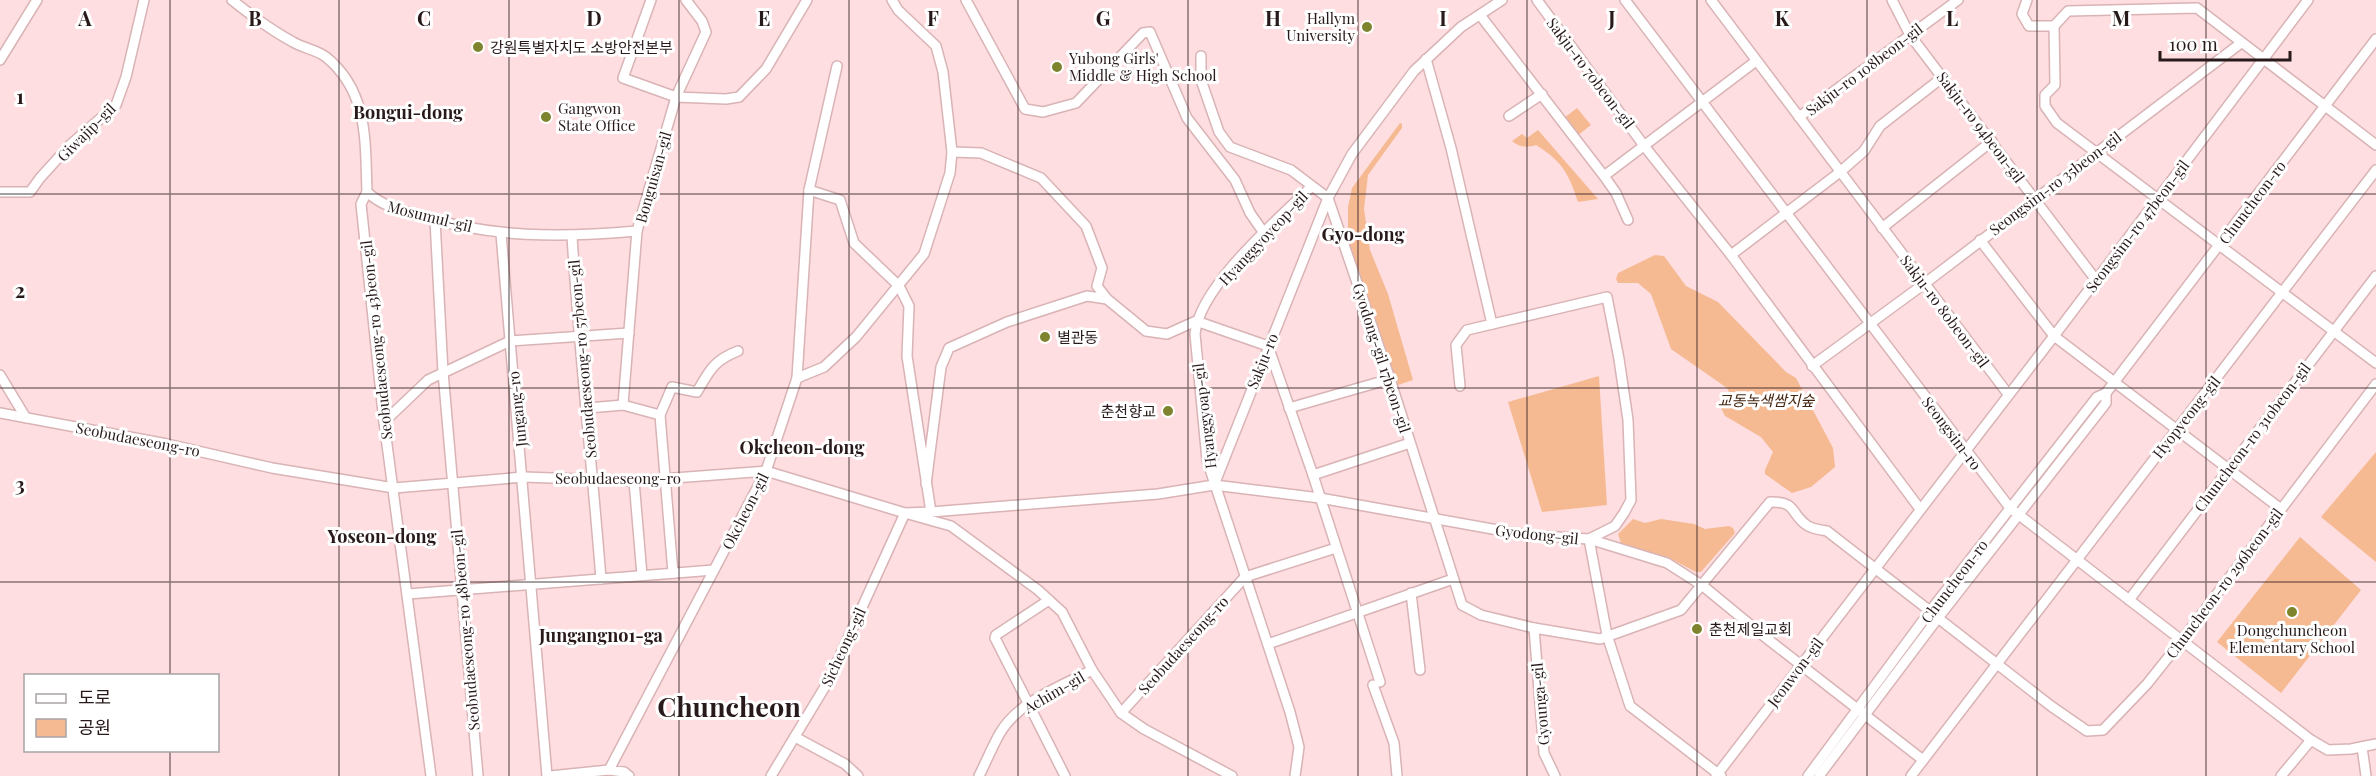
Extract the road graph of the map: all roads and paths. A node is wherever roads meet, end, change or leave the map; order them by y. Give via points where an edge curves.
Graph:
1 (37, 0) edge
2 (144, 0) edge
3 (232, 0) edge
4 (651, 0) edge
5 (688, 0) edge
6 (807, 0) edge
7 (892, 0) edge
8 (966, 0) edge
9 (1502, 0) edge
10 (1536, 0) edge
11 (1625, 0) edge
12 (1711, 0) edge
13 (1892, 0) edge
14 (1958, 0) edge
15 (2027, 0) edge
16 (2308, 0) edge
17 (2180, 3) edge
18 (1480, 15) junction
19 (2054, 26) junction
20 (1910, 34) junction
21 (2376, 39) edge
22 (2241, 43) junction
23 (1201, 56) dead end
24 (1426, 59) junction
25 (0, 60) edge
26 (2263, 60) junction
27 (1756, 61) junction
28 (837, 66) dead end
29 (1943, 77) junction
30 (1542, 94) junction
31 (676, 97) junction
32 (1701, 102) junction
33 (2325, 105) junction
34 (1509, 116) dead end
35 (1799, 117) junction
36 (1992, 141) junction
37 (2376, 145) edge
38 (1645, 147) junction
39 (951, 152) junction
40 (2096, 153) junction
41 (2376, 170) edge
42 (1840, 172) junction
43 (1604, 176) junction
44 (1311, 187) junction
45 (809, 190) junction
46 (0, 192) edge
47 (367, 192) junction
48 (1328, 198) junction
49 (2035, 198) junction
50 (2157, 198) junction
51 (1785, 213) junction
52 (435, 220) junction
53 (1628, 220) dead end
54 (1882, 228) junction
55 (637, 231) junction
56 (1264, 233) junction
57 (501, 234) junction
58 (572, 236) junction
59 (1980, 240) junction
60 (2220, 245) junction
61 (1731, 255) junction
62 (2376, 276) edge
63 (2096, 280) junction
64 (1924, 284) junction
65 (899, 286) junction
66 (2281, 294) junction
67 (1107, 299) junction
68 (1196, 321) junction
69 (1492, 324) junction
70 (1870, 324) junction
71 (2334, 331) junction
72 (629, 333) junction
73 (578, 336) junction
74 (2054, 336) junction
75 (510, 341) junction
76 (1268, 346) junction
77 (738, 351) dead end
78 (2376, 363) edge
79 (1812, 366) junction
80 (443, 372) junction
81 (0, 375) edge
82 (797, 378) junction
83 (1390, 379) junction
84 (2114, 381) junction
85 (2376, 384) edge
86 (1460, 386) dead end
87 (2106, 393) junction
88 (2008, 394) junction
89 (623, 405) junction
90 (588, 408) junction
91 (1289, 408) junction
92 (0, 413) edge
93 (660, 415) junction
94 (26, 418) junction
95 (384, 422) junction
96 (2176, 429) junction
97 (1410, 443) junction
98 (1965, 450) junction
99 (2228, 469) junction
100 (766, 471) junction
101 (1313, 475) junction
102 (524, 477) junction
103 (666, 480) junction
104 (593, 481) junction
105 (634, 481) junction
106 (453, 483) junction
107 (926, 484) junction
108 (1214, 485) junction
109 (394, 488) junction
110 (1320, 498) junction
111 (2010, 508) junction
112 (1920, 509) junction
113 (2281, 509) junction
114 (931, 512) junction
115 (905, 513) junction
116 (2019, 517) junction
117 (1434, 519) junction
118 (1589, 539) junction
119 (1336, 548) junction
120 (2077, 561) junction
121 (1874, 569) junction
122 (714, 570) junction
123 (673, 573) junction
124 (642, 575) junction
125 (1245, 577) junction
126 (601, 579) junction
127 (1453, 579) junction
128 (532, 585) junction
129 (1703, 586) junction
130 (462, 589) junction
131 (1411, 593) junction
132 (408, 594) junction
133 (1049, 600) junction
134 (2129, 600) junction
135 (1930, 611) junction
136 (1357, 612) junction
137 (1938, 618) junction
138 (1534, 628) junction
139 (1607, 635) junction
140 (2182, 640) junction
141 (1268, 644) junction
142 (1801, 665) junction
143 (1998, 666) junction
144 (1092, 670) junction
145 (1420, 670) dead end
146 (1028, 704) junction
147 (1862, 712) junction
148 (1121, 713) junction
149 (795, 737) junction
150 (2311, 740) junction
151 (2376, 744) edge
152 (2362, 747) junction
153 (1923, 760) junction
154 (609, 770) junction
155 (1719, 775) edge
156 (431, 776) edge
157 (478, 776) edge
158 (549, 776) edge
159 (629, 776) edge
160 (771, 776) edge
161 (858, 776) edge
162 (979, 776) edge
163 (1065, 776) edge
164 (1232, 776) edge
165 (1295, 776) edge
166 (1398, 776) edge
167 (1555, 776) edge
168 (1808, 776) edge
169 (1819, 776) edge
170 (1911, 776) edge
171 (2281, 776) edge
172 (2366, 776) edge

1 - 25 street
2 - 46 street, Giwajip-gil via 116,105 70,145 30,192
3 - 47 street via 264,25 324,56 349,81 358,102 364,136
4 - 31 street via 623,78
5 - 31 street, Bonguisan-gil via 706,32
6 - 31 street via 766,69 739,97
7 - 39 street via 936,46 943,72
8 - 56 street via 1026,109 1043,112 1076,103 1143,33 1150,32 1187,118 1235,180
9 - 18 street, Sakju-ro
10 - 38 street, Sakju-ro 70beon-gil
11 - 32 street, Seongsim-ro
12 - 27 street, Sakju-ro 80beon-gil
13 - 20 street, Sakju-ro 94beon-gil
14 - 20 street, Sakju-ro 108beon-gil
15 - 19 street via 2022,14 2029,26
16 - 26 street, Seongsim-ro 47beon-gil
17 - 19 street via 2068,10
17 - 22 street via 2197,8
18 - 24 street, Sakju-ro
18 - 30 street
19 - 40 street via 2055,85 2045,95 2045,106 2057,123
20 - 29 street, Sakju-ro 94beon-gil
20 - 35 street, Sakju-ro 108beon-gil
21 - 33 street, Chuncheon-ro
22 - 26 street
22 - 40 street, Seongsim-ro 35beon-gil
23 - 44 street via 1201,80 1219,132 1230,147 1290,170
24 - 48 street, Sakju-ro via 1352,154
24 - 69 street
26 - 33 street
26 - 50 street, Seongsim-ro 47beon-gil
27 - 32 street
27 - 35 street, Sakju-ro 80beon-gil
28 - 45 street, Okcheon-gil
29 - 36 street, Sakju-ro 94beon-gil
29 - 42 street via 1880,126 1864,151
30 - 34 street
30 - 43 street
31 - 55 street, Bonguisan-gil
32 - 38 street
32 - 51 street, Seongsim-ro
33 - 37 street
33 - 60 street, Chuncheon-ro
35 - 42 street, Sakju-ro 80beon-gil
36 - 49 street, Sakju-ro 94beon-gil
36 - 54 street
38 - 43 street
38 - 61 street, Sakju-ro 70beon-gil
39 - 65 street via 950,173 924,254
39 - 67 street via 981,153 1041,178 1086,226 1102,268 1097,286
40 - 49 street, Seongsim-ro 35beon-gil
40 - 50 street
41 - 66 street, Hyopyeong-gil
42 - 51 street
42 - 54 street, Sakju-ro 80beon-gil
43 - 53 street
44 - 48 street
44 - 56 street, Hyanggyoyeop-gil
45 - 65 street via 840,200 854,243
45 - 82 street, Okcheon-gil
47 - 52 street, Mosumul-gil via 379,203
47 - 95 street, Seobudaeseong-ro 43beon-gil via 362,204
48 - 76 street, Sakju-ro
48 - 83 street, Gyodong-gil 17beon-gil
49 - 59 street, Seongsim-ro 35beon-gil
49 - 63 street, Sakju-ro 94beon-gil
50 - 60 street
50 - 63 street, Seongsim-ro 47beon-gil
51 - 61 street
51 - 70 street, Seongsim-ro
52 - 57 street, Mosumul-gil
52 - 80 street, Seobudaeseong-ro 48beon-gil
54 - 64 street, Sakju-ro 80beon-gil
55 - 58 street, Bonguisan-gil
55 - 72 street
56 - 68 street, Hyanggyoyeop-gil via 1221,279
57 - 58 street, Bonguisan-gil
57 - 75 street, Jungang-ro
58 - 73 street, Seobudaeseong-ro 57beon-gil
59 - 64 street, Seongsim-ro 35beon-gil
59 - 74 street
60 - 66 street
60 - 84 street, Chuncheon-ro
61 - 79 street, Sakju-ro 70beon-gil
62 - 71 street, Chuncheon-ro 310beon-gil
63 - 74 street, Seongsim-ro 47beon-gil
64 - 70 street, Seongsim-ro 35beon-gil
64 - 88 street, Sakju-ro 80beon-gil
65 - 82 street via 856,337 824,367
65 - 107 street via 909,306 907,356
66 - 71 street
66 - 96 street, Hyopyeong-gil
67 - 68 street via 1146,331 1167,334
67 - 107 street via 1088,296 1007,321 949,348 941,367
68 - 76 street
68 - 108 street, Hyanggyoap-gil via 1207,460
69 - 86 street, Gyodong-gil via 1467,330 1459,339 1456,345
69 - 118 street, Gyodong-gil via 1607,297 1628,420 1631,500 1615,526
70 - 79 street
70 - 98 street, Seongsim-ro
71 - 78 street
71 - 99 street, Chuncheon-ro 310beon-gil
72 - 73 street
72 - 89 street
73 - 75 street
73 - 90 street, Seobudaeseong-ro 57beon-gil
74 - 84 street
74 - 88 street, Seongsim-ro 47beon-gil
75 - 80 street
75 - 102 street, Jungang-ro
76 - 91 street
76 - 108 street, Sakju-ro
77 - 93 street via 711,366 697,392 672,387
79 - 112 street, Sakju-ro 70beon-gil
80 - 95 street via 428,380
80 - 106 street, Seobudaeseong-ro 48beon-gil
81 - 94 street
82 - 100 street, Okcheon-gil
83 - 91 street
83 - 97 street, Gyodong-gil 17beon-gil
84 - 87 street, Chuncheon-ro
84 - 96 street
85 - 113 street, Chuncheon-ro 296beon-gil
87 - 111 street, Chuncheon-ro via 2097,397
87 - 116 street, Chuncheon-ro via 2106,403
88 - 98 street, Seongsim-ro 47beon-gil
89 - 90 street
89 - 93 street
90 - 104 street, Seobudaeseong-ro 57beon-gil
91 - 101 street
92 - 94 street, Seobudaeseong-ro
93 - 103 street
94 - 109 street, Seobudaeseong-ro via 272,468
95 - 109 street, Seobudaeseong-ro 43beon-gil
96 - 99 street
96 - 120 street, Hyopyeong-gil
97 - 101 street
97 - 117 street, Gyodong-gil 17beon-gil
98 - 111 street, Seongsim-ro
98 - 112 street, Jeonwon-gil
99 - 113 street
99 - 134 street, Chuncheon-ro 310beon-gil
100 - 103 street, Seobudaeseong-ro
100 - 115 street, Seobudaeseong-ro
100 - 122 street, Okcheon-gil
101 - 110 street
102 - 104 street, Seobudaeseong-ro
102 - 106 street, Seobudaeseong-ro
102 - 128 street, Jungang-ro
103 - 105 street, Seobudaeseong-ro
103 - 123 street
104 - 105 street, Seobudaeseong-ro
104 - 126 street, Seobudaeseong-ro 57beon-gil
105 - 124 street
106 - 109 street, Seobudaeseong-ro
106 - 130 street, Seobudaeseong-ro 48beon-gil
107 - 114 street
108 - 110 street, Gyodong-gil
108 - 114 street via 1158,494
108 - 125 street, Hyanggyoap-gil
109 - 132 street, Seobudaeseong-ro 43beon-gil
110 - 117 street, Gyodong-gil
110 - 119 street
111 - 116 street, Seongsim-ro
111 - 135 street, Chuncheon-ro
112 - 121 street, Jeonwon-gil
113 - 140 street, Chuncheon-ro 296beon-gil
114 - 115 street
115 - 133 street, Seobudaeseong-ro via 951,526
115 - 149 street, Sicheong-gil via 829,680
116 - 120 street, Seongsim-ro
116 - 137 street, Chuncheon-ro
117 - 118 street, Gyodong-gil via 1526,535
117 - 127 street, Gyodong-gil 17beon-gil
118 - 129 street via 1667,563
118 - 139 street
119 - 125 street
119 - 136 street
120 - 134 street, Seongsim-ro
120 - 143 street, Hyopyeong-gil
121 - 129 street via 1827,531 1808,526 1789,504 1770,502
121 - 135 street
121 - 142 street, Jeonwon-gil
122 - 123 street
122 - 154 street, Okcheon-gil
123 - 124 street
124 - 126 street
125 - 141 street, Hyanggyoap-gil
125 - 148 street, Seobudaeseong-ro
126 - 128 street
127 - 131 street
127 - 138 street, Gyodong-gil 17beon-gil via 1462,605 1481,615
128 - 130 street
128 - 158 street, Jungang-ro
129 - 139 street via 1681,610
129 - 142 street
130 - 132 street
130 - 157 street, Seobudaeseong-ro 48beon-gil
131 - 136 street
131 - 145 street
132 - 156 street, Seobudaeseong-ro 43beon-gil
133 - 144 street, Seobudaeseong-ro via 1062,612
133 - 146 street via 995,638
134 - 140 street, Seongsim-ro
135 - 147 street, Chuncheon-ro
136 - 141 street
136 - 166 street via 1394,743
137 - 143 street
137 - 147 street, Chuncheon-ro
138 - 139 street via 1600,639
138 - 167 street, Gyounga-gil via 1544,753
139 - 155 street via 1630,706
140 - 143 street, Chuncheon-ro 296beon-gil via 2103,730 2087,730
140 - 150 street, Seongsim-ro
141 - 165 street, Hyanggyoap-gil via 1299,747
142 - 147 street
142 - 155 street, Jeonwon-gil
143 - 153 street, Hyopyeong-gil
144 - 146 street, Achim-gil
144 - 148 street, Seobudaeseong-ro
146 - 162 street, Achim-gil via 1000,732
146 - 163 street
147 - 153 street
147 - 168 street, Chuncheon-ro
147 - 169 street, Chuncheon-ro
148 - 164 street, Seobudaeseong-ro
149 - 160 street, Sicheong-gil
149 - 161 street via 845,764
150 - 152 street, Seongsim-ro via 2328,750
150 - 171 street
151 - 152 street, Seongsim-ro
152 - 172 street
153 - 170 street, Hyopyeong-gil
154 - 158 street
154 - 159 street

